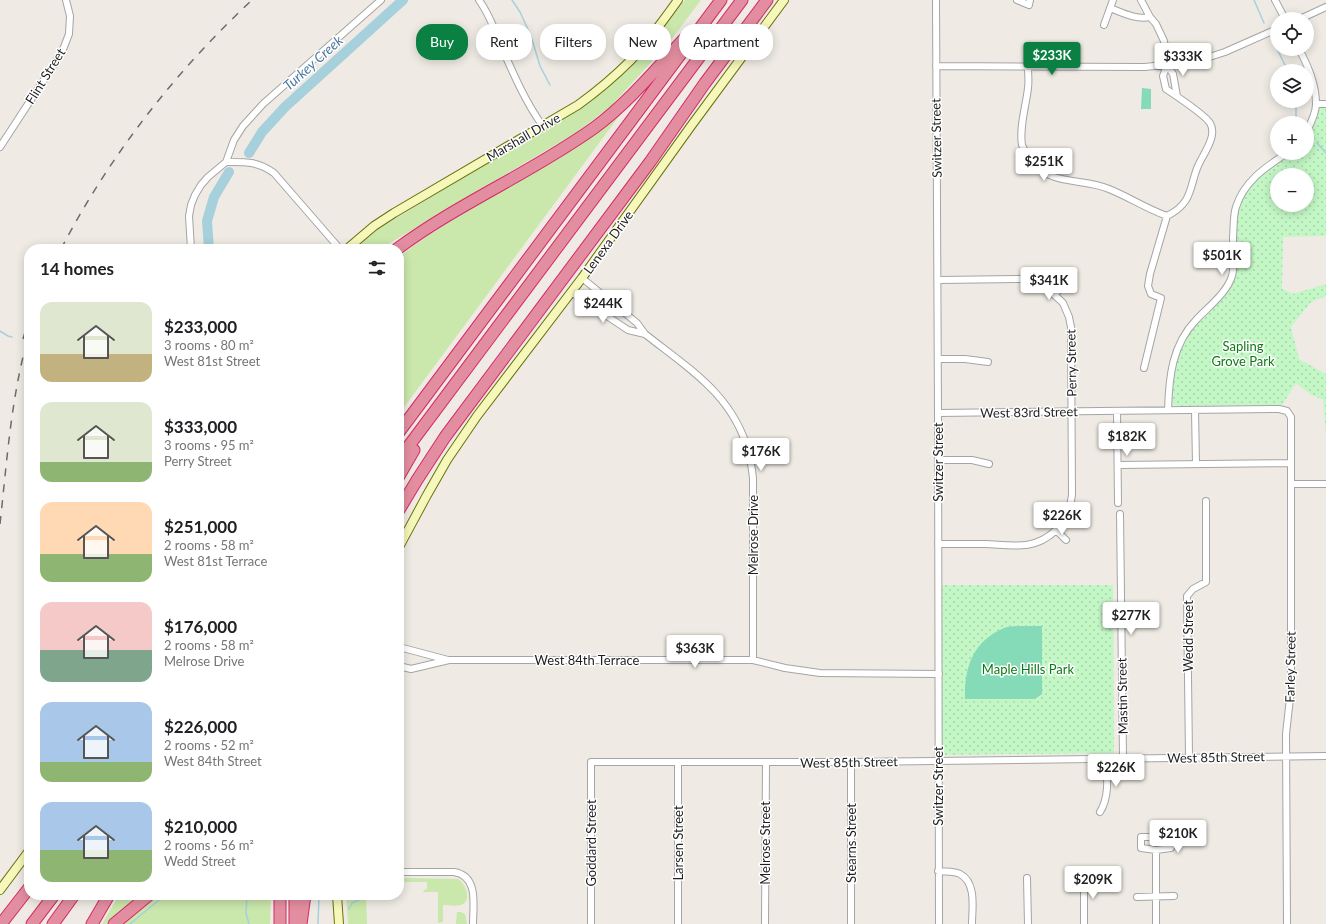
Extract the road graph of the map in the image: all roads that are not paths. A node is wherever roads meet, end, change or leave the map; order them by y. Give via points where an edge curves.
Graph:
1 (66, 0) edge
2 (381, 0) edge
3 (488, 0) edge
4 (678, 0) edge
5 (721, 0) edge
6 (742, 0) edge
7 (768, 0) edge
8 (784, 0) edge
9 (936, 0) edge
10 (1017, 0) edge
11 (1030, 0) edge
12 (1113, 0) edge
13 (1141, 0) edge
14 (1275, 0) edge
15 (481, 3) edge
16 (1326, 7) edge
17 (1110, 8) junction
18 (1281, 12) edge
19 (1314, 13) edge
20 (1150, 17) junction
21 (1104, 25) dead end
22 (1270, 32) edge
23 (1303, 56) edge
24 (1167, 65) junction
25 (936, 66) junction
26 (1028, 67) junction
27 (1177, 96) junction
28 (1316, 104) junction
29 (1326, 104) edge
30 (1313, 116) edge
31 (542, 126) junction
32 (0, 146) edge
33 (1277, 160) edge
34 (226, 162) junction
35 (1167, 216) junction
36 (191, 244) edge
37 (336, 244) edge
38 (353, 244) edge
39 (404, 244) edge
40 (582, 278) junction
41 (938, 280) junction
42 (1066, 283) dead end
43 (571, 292) junction
44 (1055, 294) junction
45 (645, 334) junction
46 (938, 359) junction
47 (988, 362) dead end
48 (1144, 368) dead end
49 (1168, 410) junction
50 (1195, 410) junction
51 (1117, 411) junction
52 (1287, 411) joint
53 (434, 412) junction
54 (1071, 412) junction
55 (938, 413) junction
56 (404, 425) edge
57 (404, 452) edge
58 (938, 460) junction
59 (1291, 463) junction
60 (989, 464) dead end
61 (1196, 464) junction
62 (1118, 465) junction
63 (404, 467) edge
64 (417, 480) junction
65 (1291, 484) junction
66 (1326, 484) edge
67 (1206, 501) dead end
68 (404, 502) edge
69 (1118, 503) dead end
70 (404, 506) edge
71 (1120, 514) dead end
72 (1056, 530) junction
73 (404, 538) edge
74 (1066, 540) dead end
75 (938, 544) junction
76 (404, 648) edge
77 (449, 660) junction
78 (753, 660) junction
79 (404, 667) edge
80 (939, 674) junction
81 (1286, 756) junction
82 (1326, 756) edge
83 (1189, 757) junction
84 (1106, 758) junction
85 (1123, 758) junction
86 (938, 760) junction
87 (591, 762) joint
88 (678, 762) junction
89 (851, 762) junction
90 (766, 763) junction
91 (1100, 812) dead end
92 (1156, 850) junction
93 (24, 858) edge
94 (938, 871) junction
95 (404, 872) edge
96 (1084, 875) dead end
97 (1027, 878) dead end
98 (0, 890) edge
99 (24, 894) edge
100 (1136, 896) dead end
101 (1156, 896) junction
102 (1174, 896) dead end
103 (50, 900) edge
104 (70, 900) edge
105 (106, 900) edge
106 (142, 900) edge
107 (280, 900) edge
108 (295, 900) edge
109 (304, 900) edge
110 (337, 900) edge
111 (1, 924) edge
112 (32, 924) edge
113 (52, 924) edge
114 (92, 924) edge
115 (114, 924) edge
116 (280, 924) edge
117 (295, 924) edge
118 (302, 924) edge
119 (339, 924) edge
120 (473, 924) edge
121 (590, 924) edge
122 (678, 924) edge
123 (765, 924) edge
124 (851, 924) edge
125 (939, 924) edge
126 (972, 924) edge
127 (1028, 924) edge
128 (1084, 924) edge
129 (1156, 924) edge
130 (1287, 924) edge

1 - 32 street, Flint Street via 70,16 69,34 62,52
2 - 34 street via 252,115 234,140
3 - 15 street
4 - 31 street, Marshall Drive via 643,46 613,77 578,105
5 - 39 highway via 643,83 596,126 555,154
5 - 56 highway
6 - 53 highway
7 - 64 highway via 445,437
8 - 40 street, Lenexa Drive
9 - 25 street, Switzer Street
10 - 11 street via 1029,4
12 - 17 street
13 - 20 street
14 - 18 street
15 - 31 street via 529,106
16 - 19 street
17 - 20 street via 1137,18
17 - 21 street
20 - 24 street via 1164,41
22 - 24 street via 1225,52
23 - 28 street via 1310,70
24 - 26 street
24 - 27 street via 1173,74
24 - 27 street via 1163,76 1166,89
25 - 26 street
25 - 41 street, Switzer Street
26 - 35 street via 1028,88 1021,136 1023,147 1038,169 1054,177 1107,188
27 - 35 street via 1210,123 1212,134 1209,146 1198,165 1190,192 1178,210
28 - 29 street
28 - 30 street
31 - 38 street, Marshall Drive via 394,213
33 - 49 street via 1256,174 1245,188 1236,207 1232,276 1216,301 1183,335 1176,352 1169,387
34 - 36 street via 208,177 195,195 189,216
34 - 37 street via 259,164 274,173
35 - 48 street via 1148,286 1151,294 1161,298
40 - 43 street, Lenexa Drive
40 - 45 street, Melrose Drive via 637,323
41 - 44 street, Perry Street via 1027,279 1044,285
41 - 46 street, Switzer Street
42 - 44 street
43 - 45 street, Melrose Drive via 628,330
43 - 73 street, Lenexa Drive via 447,460
44 - 54 street, Perry Street via 1066,309 1071,327
45 - 78 street, Melrose Drive via 712,388 732,413 745,440 753,478
46 - 47 street
46 - 55 street, Switzer Street
49 - 50 street, West 83rd Street
49 - 51 street, West 83rd Street
50 - 52 street, West 83rd Street
50 - 61 street
51 - 54 street, West 83rd Street
51 - 62 street
52 - 59 street, Farley Street via 1291,417
53 - 57 highway
53 - 63 highway
54 - 55 street, West 83rd Street
54 - 72 street, Perry Street via 1072,495 1068,514
55 - 58 street, Switzer Street
58 - 60 street via 972,460
58 - 75 street, Switzer Street
59 - 61 street
59 - 65 street, Farley Street
61 - 62 street
62 - 69 street
64 - 68 highway
64 - 70 highway
65 - 66 street
65 - 81 street, Farley Street via 1291,689
67 - 83 street, Wedd Street via 1206,582 1193,589 1187,596
71 - 85 street, Mastin Street
72 - 74 street
72 - 75 street, Perry Street via 1048,538 1028,546
75 - 80 street, Switzer Street
76 - 77 street, West 84th Terrace
77 - 78 street, West 84th Terrace
77 - 79 street, West 84th Terrace via 412,669
78 - 80 street, West 84th Terrace via 820,673
80 - 86 street, Switzer Street
81 - 82 street, West 85th Street
81 - 83 street, West 85th Street
81 - 130 street, Farley Street
83 - 85 street, West 85th Street
84 - 85 street, West 85th Street
84 - 86 street, West 85th Street
84 - 91 street via 1106,797
86 - 89 street, West 85th Street
86 - 94 street, Switzer Street
87 - 88 street, West 85th Street
87 - 121 street, Goddard Street
88 - 90 street, West 85th Street
88 - 122 street, Larsen Street
89 - 90 street, West 85th Street
89 - 124 street, Stearns Street
90 - 123 street, Melrose Street
92 - 92 street via 1171,848 1171,837 1141,837 1141,848
92 - 101 street
93 - 98 street
94 - 125 street, Switzer Street
94 - 126 street via 955,872 969,883 972,889
95 - 120 street via 460,872 467,877 473,893
96 - 128 street
97 - 127 street
99 - 111 highway
100 - 101 street
101 - 102 street
101 - 129 street
103 - 112 highway
104 - 113 highway
105 - 114 highway
106 - 115 highway
107 - 116 highway
108 - 117 highway
109 - 118 highway
110 - 119 street

